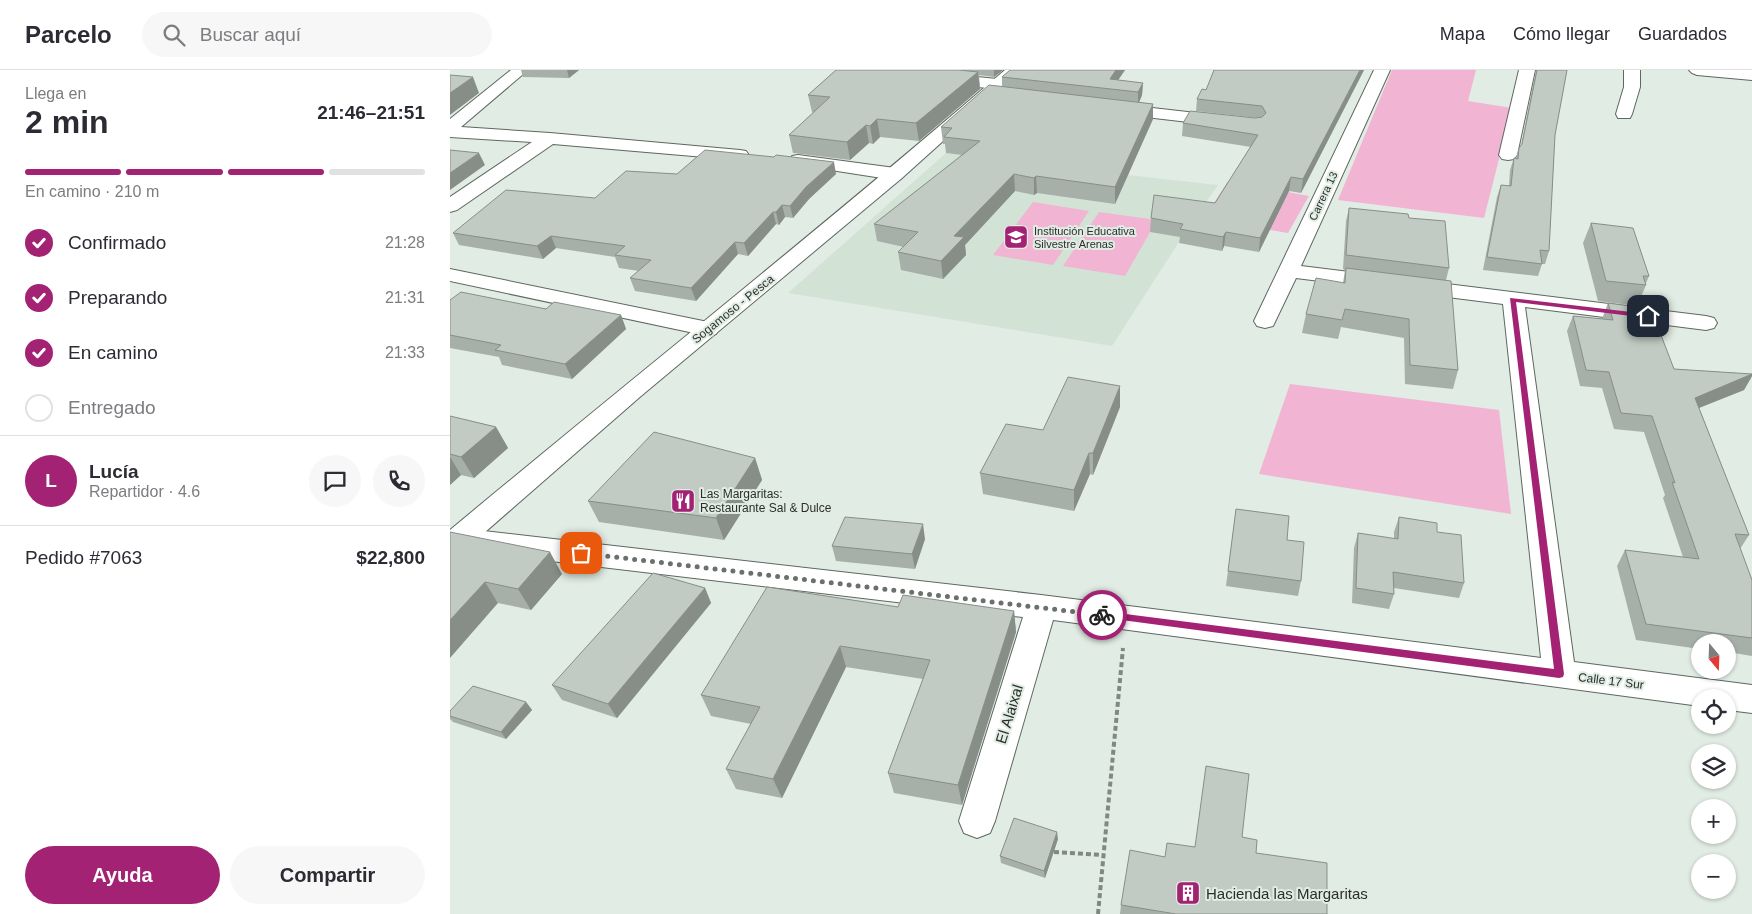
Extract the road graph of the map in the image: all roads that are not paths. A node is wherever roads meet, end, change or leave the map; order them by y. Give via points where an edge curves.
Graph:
1 (520, 70) edge
2 (864, 70) edge
3 (1014, 70) edge
4 (1382, 70) edge
5 (1527, 70) edge
6 (1632, 70) edge
7 (1697, 70) edge
8 (1752, 75) edge
9 (996, 92) junction
10 (1101, 108) edge
11 (1624, 114) dead end
12 (1235, 122) edge
13 (450, 128) edge
14 (450, 132) edge
15 (550, 138) junction
16 (754, 156) edge
17 (1508, 156) dead end
18 (783, 159) edge
19 (896, 174) junction
20 (450, 206) edge
21 (1288, 271) junction
22 (450, 275) edge
23 (1513, 300) junction
24 (1264, 321) dead end
25 (1706, 323) dead end
26 (708, 328) junction
27 (454, 542) edge
28 (1041, 607) junction
29 (1559, 674) junction
30 (1752, 699) edge
31 (977, 821) dead end

1 - 13 street
2 - 9 street
3 - 9 street, Sogamoso - Pesca
4 - 21 street, Carrera 13
5 - 17 street
6 - 11 street via 1632,87
7 - 8 street
9 - 19 street, Sogamoso - Pesca
10 - 12 street
14 - 15 street
15 - 16 street
15 - 20 street
18 - 19 street
19 - 26 street, Sogamoso - Pesca
21 - 23 street
21 - 24 street, Carrera 13
22 - 26 street
23 - 25 street
23 - 29 street
26 - 27 street, Sogamoso - Pesca
27 - 28 street, Calle 17 Sur
28 - 29 street, Calle 17 Sur
28 - 31 street, El Alaixal
29 - 30 street, Calle 17 Sur

